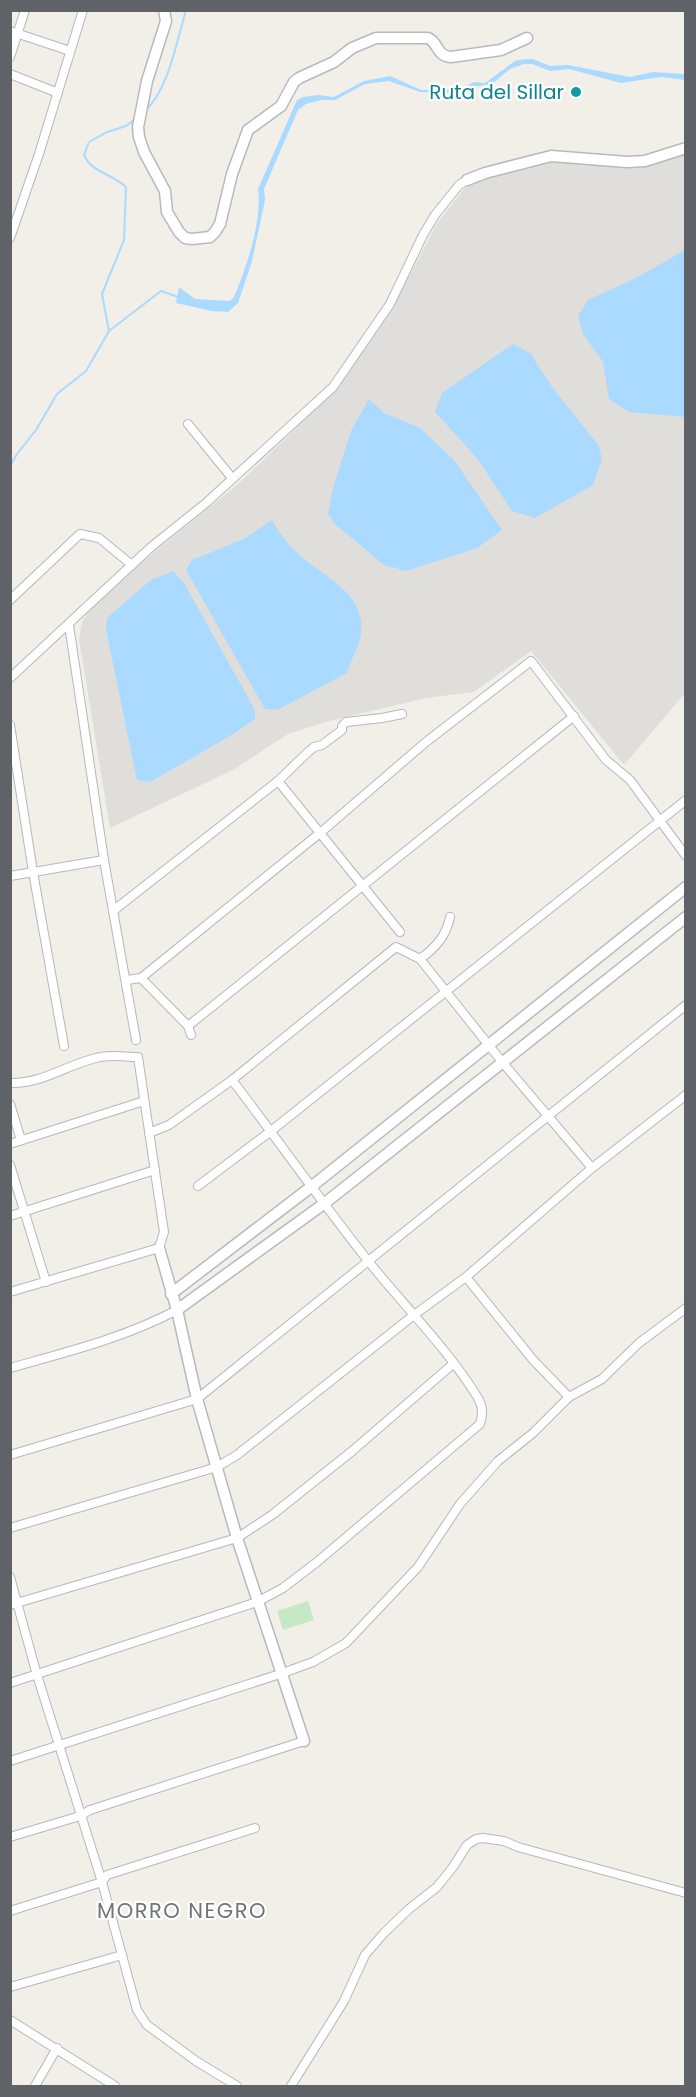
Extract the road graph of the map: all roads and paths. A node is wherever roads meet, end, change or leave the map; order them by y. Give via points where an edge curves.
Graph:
1 (25, 10) edge
2 (83, 10) edge
3 (164, 10) edge
4 (14, 32) edge
5 (527, 38) dead end
6 (70, 51) junction
7 (10, 57) edge
8 (10, 74) edge
9 (58, 93) junction
10 (686, 148) edge
11 (467, 180) joint
12 (10, 238) edge
13 (188, 424) dead end
14 (232, 478) junction
15 (132, 565) junction
16 (10, 600) edge
17 (69, 625) junction
18 (10, 678) edge
19 (402, 714) dead end
20 (574, 716) junction
21 (10, 725) edge
22 (278, 782) junction
23 (686, 800) edge
24 (659, 822) junction
25 (320, 833) junction
26 (686, 856) edge
27 (104, 860) junction
28 (33, 872) junction
29 (10, 876) edge
30 (363, 886) junction
31 (686, 887) edge
32 (113, 911) junction
33 (450, 917) dead end
34 (686, 917) edge
35 (400, 932) dead end
36 (420, 959) junction
37 (141, 978) junction
38 (127, 980) junction
39 (446, 991) junction
40 (686, 1005) edge
41 (188, 1026) junction
42 (191, 1035) dead end
43 (136, 1040) dead end
44 (489, 1044) junction
45 (64, 1046) dead end
46 (503, 1063) junction
47 (232, 1080) junction
48 (10, 1083) edge
49 (686, 1095) edge
50 (144, 1101) junction
51 (10, 1104) edge
52 (548, 1117) junction
53 (271, 1131) junction
54 (149, 1134) junction
55 (21, 1140) junction
56 (10, 1144) edge
57 (10, 1165) edge
58 (592, 1168) junction
59 (155, 1170) junction
60 (198, 1186) dead end
61 (312, 1187) junction
62 (325, 1203) junction
63 (24, 1212) junction
64 (10, 1216) edge
65 (159, 1248) junction
66 (369, 1262) junction
67 (466, 1277) junction
68 (46, 1282) junction
69 (10, 1292) edge
70 (171, 1294) junction
71 (686, 1308) edge
72 (177, 1310) junction
73 (414, 1315) junction
74 (453, 1364) junction
75 (10, 1368) edge
76 (569, 1396) junction
77 (197, 1399) junction
78 (10, 1455) edge
79 (217, 1467) junction
80 (10, 1528) edge
81 (237, 1538) junction
82 (10, 1577) edge
83 (257, 1602) junction
84 (14, 1604) edge
85 (280, 1674) junction
86 (38, 1675) junction
87 (10, 1683) edge
88 (304, 1741) joint
89 (60, 1745) junction
90 (10, 1761) edge
91 (80, 1816) junction
92 (255, 1828) dead end
93 (10, 1837) edge
94 (102, 1882) junction
95 (686, 1893) edge
96 (10, 1911) edge
97 (122, 1954) junction
98 (10, 1988) edge
99 (10, 2020) edge
100 (57, 2048) junction
101 (35, 2086) edge
102 (115, 2086) edge
103 (237, 2086) edge
104 (291, 2086) edge

1 - 4 street
2 - 6 street
3 - 5 street via 166,21 147,81 138,127 144,152 165,191 166,212 184,238 210,237 220,224 248,130 281,105 300,78 376,38 428,38 445,57 501,50
4 - 6 street
4 - 7 street
6 - 9 street
8 - 9 street
9 - 12 street
10 - 11 street via 645,161 551,156
11 - 14 street via 435,215 390,304 333,387
13 - 14 street
14 - 15 street
15 - 16 street via 99,538 80,534
15 - 17 street
17 - 18 street
17 - 27 street
19 - 22 street via 346,722 342,730 307,753
20 - 24 street via 606,760 630,780
20 - 25 street via 531,661 426,742
20 - 30 street
21 - 28 street
22 - 25 street
22 - 32 street
23 - 24 street
24 - 26 street
24 - 39 street
25 - 30 street
25 - 37 street
27 - 28 street
27 - 32 street
28 - 29 street
28 - 45 street
30 - 35 street
30 - 41 street
31 - 44 street
32 - 38 street
33 - 36 street via 445,934
34 - 46 street
36 - 39 street
36 - 47 street via 396,947
37 - 38 street
37 - 41 street
38 - 43 street
39 - 44 street
39 - 53 street
40 - 52 street
41 - 42 street
44 - 46 street
44 - 61 street
46 - 52 street
46 - 62 street
47 - 53 street
47 - 54 street via 170,1125
48 - 50 street via 39,1080 99,1057 138,1057
49 - 58 street
50 - 54 street
50 - 55 street
51 - 55 street
52 - 58 street
52 - 66 street
53 - 60 street
53 - 61 street
54 - 59 street
55 - 56 street
57 - 63 street
58 - 67 street
59 - 63 street
59 - 65 street via 164,1232
61 - 62 street
61 - 70 street
62 - 66 street
62 - 72 street
63 - 64 street
63 - 68 street
65 - 68 street
65 - 70 street
66 - 73 street
66 - 77 street
67 - 73 street
67 - 76 street via 534,1361
68 - 69 street
70 - 72 street
71 - 76 street via 602,1379
72 - 75 street via 117,1337
72 - 77 street
73 - 74 street
73 - 79 street
74 - 81 street via 351,1452
74 - 83 street via 482,1407 480,1424 317,1562 284,1588
76 - 85 street via 498,1461 460,1504 418,1567 346,1643 313,1662
77 - 78 street
77 - 79 street
79 - 80 street
79 - 81 street
81 - 83 street
81 - 84 street
82 - 84 street
83 - 85 street
83 - 86 street
84 - 86 street
85 - 88 street
85 - 89 street
86 - 87 street
86 - 89 street
88 - 91 street
89 - 90 street
89 - 91 street
91 - 93 street
91 - 94 street
92 - 94 street via 107,1875
94 - 96 street
94 - 97 street
95 - 104 street via 504,1841 470,1841 436,1887 400,1917 365,1955 344,2001
97 - 98 street
97 - 103 street via 137,2010 147,2025
99 - 100 street
100 - 101 street
100 - 102 street

